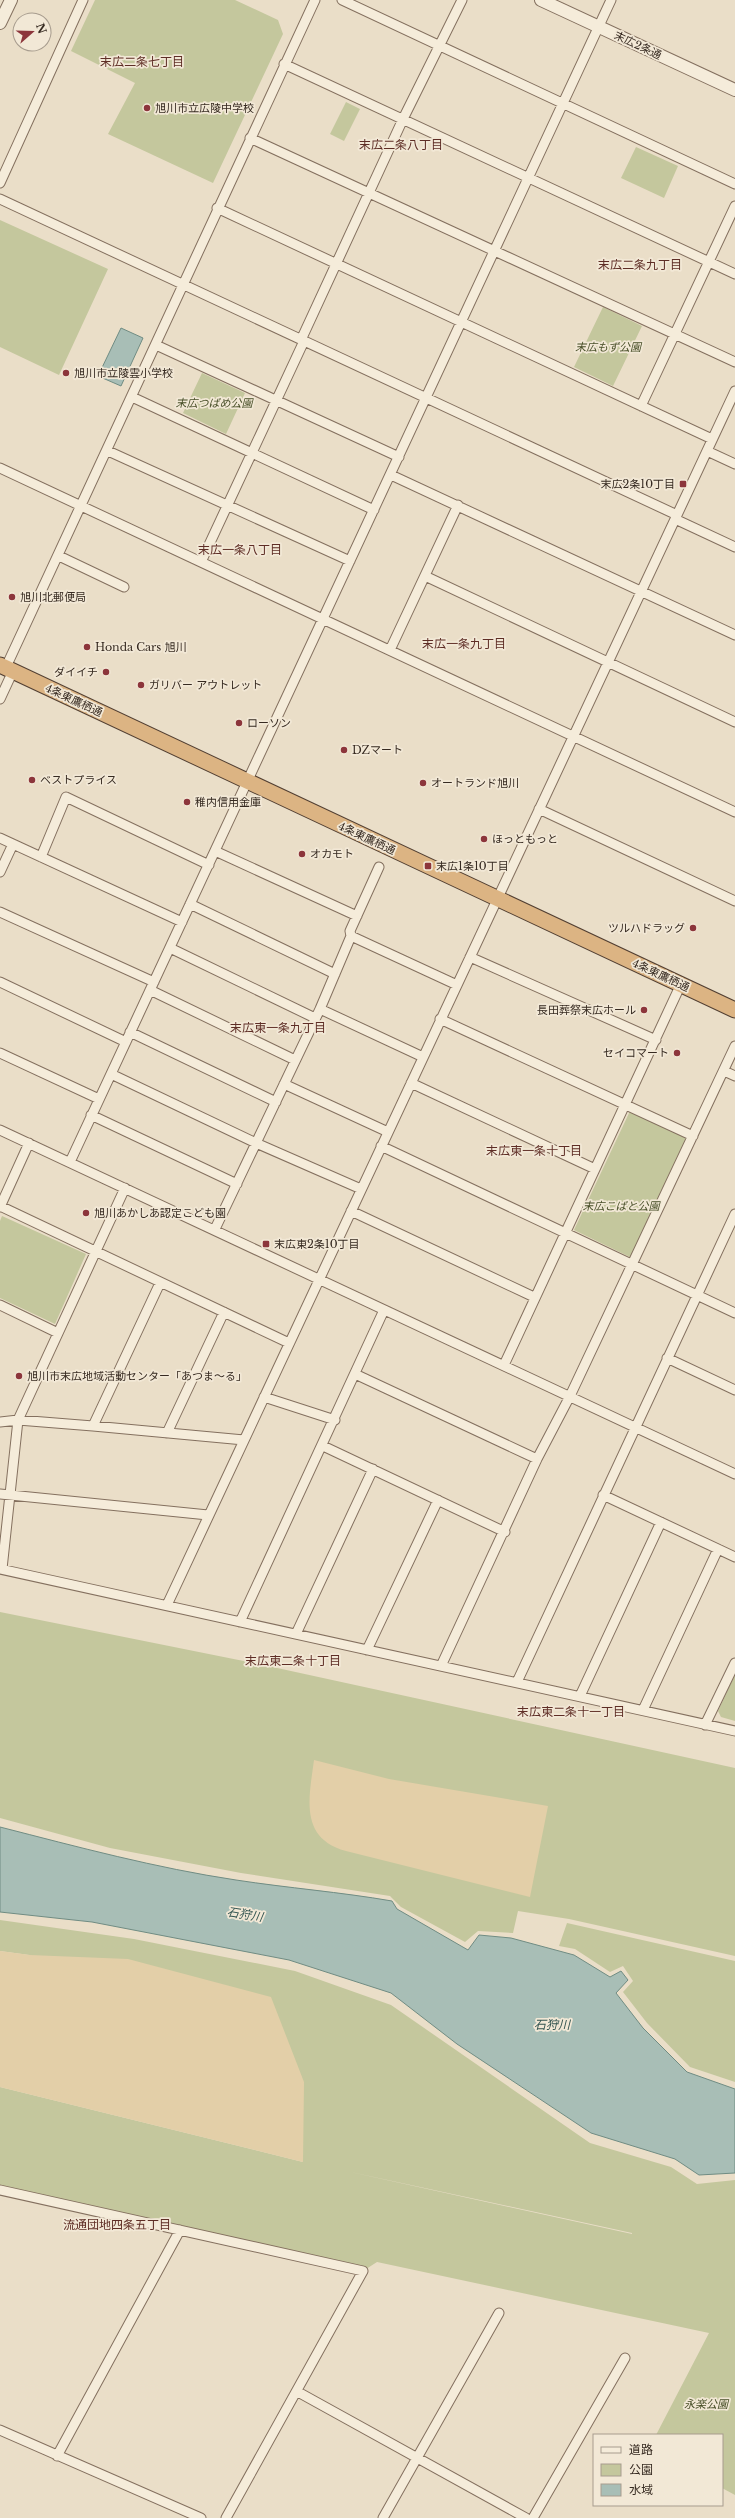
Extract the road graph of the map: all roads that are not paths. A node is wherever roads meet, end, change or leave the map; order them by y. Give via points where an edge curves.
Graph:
1 (11, 0) edge
2 (83, 0) edge
3 (315, 0) edge
4 (342, 0) edge
5 (462, 0) edge
6 (541, 0) edge
7 (611, 0) edge
8 (0, 22) edge
9 (599, 27) junction
10 (438, 46) junction
11 (284, 64) junction
12 (735, 90) edge
13 (562, 104) junction
14 (403, 119) junction
15 (250, 138) junction
16 (528, 178) junction
17 (0, 184) edge
18 (735, 184) edge
19 (369, 193) junction
20 (0, 199) edge
21 (735, 206) edge
22 (217, 208) junction
23 (494, 251) junction
24 (708, 262) junction
25 (337, 264) junction
26 (735, 274) edge
27 (182, 284) junction
28 (461, 321) junction
29 (674, 334) junction
30 (303, 340) junction
31 (156, 345) junction
32 (735, 362) edge
33 (735, 391) edge
34 (132, 397) junction
35 (425, 398) junction
36 (277, 400) junction
37 (641, 406) junction
38 (712, 440) junction
39 (707, 450) junction
40 (108, 451) junction
41 (252, 452) junction
42 (399, 457) junction
43 (735, 464) edge
44 (0, 468) edge
45 (390, 475) junction
46 (82, 506) junction
47 (227, 506) junction
48 (458, 506) junction
49 (374, 510) junction
50 (676, 517) junction
51 (735, 547) edge
52 (58, 556) junction
53 (350, 561) junction
54 (201, 562) junction
55 (425, 576) junction
56 (124, 587) dead end
57 (641, 592) junction
58 (324, 619) junction
59 (735, 635) edge
60 (390, 650) junction
61 (608, 662) junction
62 (6, 668) edge
63 (0, 699) edge
64 (735, 722) edge
65 (573, 736) junction
66 (247, 782) junction
67 (539, 809) junction
68 (735, 812) edge
69 (0, 838) edge
70 (13, 844) junction
71 (215, 851) junction
72 (41, 857) junction
73 (209, 865) junction
74 (379, 867) dead end
75 (0, 872) edge
76 (497, 899) junction
77 (735, 901) edge
78 (190, 904) junction
79 (0, 912) edge
80 (357, 916) junction
81 (182, 922) junction
82 (351, 936) junction
83 (170, 948) junction
84 (470, 957) junction
85 (335, 974) junction
86 (0, 982) edge
87 (681, 984) junction
88 (457, 985) junction
89 (152, 986) junction
90 (320, 1009) junction
91 (735, 1010) edge
92 (315, 1018) junction
93 (440, 1020) junction
94 (130, 1032) junction
95 (656, 1040) junction
96 (126, 1042) junction
97 (735, 1046) edge
98 (0, 1053) edge
99 (423, 1057) junction
100 (295, 1060) junction
101 (724, 1071) junction
102 (111, 1074) junction
103 (735, 1076) edge
104 (411, 1083) junction
105 (284, 1084) junction
106 (99, 1099) junction
107 (276, 1102) junction
108 (625, 1105) junction
109 (91, 1115) junction
110 (0, 1130) edge
111 (388, 1132) junction
112 (693, 1136) junction
113 (29, 1143) junction
114 (256, 1143) junction
115 (381, 1146) junction
116 (70, 1162) junction
117 (595, 1169) junction
118 (237, 1184) junction
119 (125, 1188) junction
120 (361, 1189) junction
121 (0, 1207) edge
122 (351, 1212) junction
123 (735, 1214) edge
124 (215, 1230) junction
125 (565, 1233) junction
126 (731, 1233) edge
127 (96, 1253) junction
128 (634, 1264) junction
129 (318, 1278) junction
130 (160, 1282) junction
131 (697, 1295) junction
132 (534, 1297) junction
133 (0, 1305) edge
134 (384, 1310) junction
135 (224, 1312) junction
136 (735, 1313) edge
137 (58, 1332) junction
138 (289, 1343) junction
139 (667, 1358) junction
140 (504, 1365) junction
141 (355, 1374) junction
142 (735, 1390) edge
143 (264, 1396) junction
144 (570, 1396) junction
145 (18, 1420) junction
146 (335, 1420) junction
147 (0, 1422) edge
148 (93, 1426) junction
149 (635, 1427) junction
150 (167, 1433) junction
151 (244, 1440) junction
152 (323, 1446) junction
153 (537, 1459) junction
154 (373, 1469) junction
155 (735, 1474) edge
156 (0, 1494) edge
157 (10, 1495) junction
158 (603, 1495) junction
159 (438, 1500) junction
160 (208, 1516) junction
161 (661, 1522) junction
162 (505, 1532) junction
163 (718, 1549) junction
164 (735, 1557) edge
165 (1, 1569) edge
166 (167, 1605) junction
167 (240, 1622) junction
168 (296, 1634) junction
169 (367, 1650) junction
170 (735, 1663) edge
171 (441, 1666) junction
172 (517, 1682) junction
173 (580, 1696) junction
174 (643, 1710) junction
175 (705, 1725) junction
176 (735, 1731) edge
177 (0, 2190) edge
178 (180, 2230) junction
179 (499, 2313) dead end
180 (625, 2358) dead end
181 (298, 2392) junction
182 (0, 2430) edge
183 (57, 2456) junction
184 (417, 2456) junction
185 (201, 2518) edge
186 (226, 2518) edge
187 (383, 2518) edge
188 (526, 2518) edge
189 (533, 2518) edge

1 - 8 street
2 - 17 street
3 - 11 street
4 - 10 street
5 - 10 street
6 - 9 street, 末広2条通
7 - 9 street
9 - 12 street, 末広2条通
9 - 13 street
10 - 13 street
10 - 14 street
11 - 14 street
11 - 15 street
13 - 16 street
13 - 18 street
14 - 16 street
14 - 19 street
15 - 19 street
15 - 22 street
16 - 23 street
16 - 24 street
19 - 23 street
19 - 25 street
20 - 27 street
21 - 24 street
22 - 25 street
22 - 27 street
23 - 28 street
23 - 29 street
24 - 26 street
24 - 29 street
25 - 28 street
25 - 30 street
27 - 30 street
27 - 31 street
28 - 35 street
28 - 37 street
29 - 32 street
29 - 37 street
30 - 35 street
30 - 36 street
31 - 34 street
31 - 36 street
33 - 38 street
34 - 40 street
34 - 41 street
35 - 42 street
35 - 50 street
36 - 41 street
36 - 42 street
37 - 38 street
38 - 39 street
39 - 43 street
39 - 50 street
40 - 46 street
40 - 47 street
41 - 47 street
41 - 49 street
42 - 45 street
44 - 46 street
45 - 48 street
45 - 49 street
46 - 52 street
46 - 54 street
47 - 53 street
47 - 54 street
48 - 55 street
48 - 57 street
49 - 53 street
50 - 51 street
50 - 57 street
52 - 56 street
52 - 62 street
53 - 58 street
54 - 58 street
55 - 60 street
55 - 61 street
57 - 59 street
57 - 61 street
58 - 60 street
58 - 66 street
60 - 65 street
61 - 64 street
61 - 65 street
62 - 63 street
62 - 66 highway, 4条東鷹栖通
65 - 67 street
65 - 68 street
66 - 71 street
66 - 76 highway, 4条東鷹栖通
67 - 76 street
67 - 77 street
69 - 70 street
70 - 72 street
70 - 75 street
71 - 73 street
71 - 80 street
72 - 73 street via 66,797
72 - 81 street
73 - 78 street
74 - 80 street
76 - 84 street
76 - 87 highway, 4条東鷹栖通
78 - 81 street
78 - 85 street
79 - 89 street
80 - 82 street via 350,931
81 - 83 street
82 - 85 street
82 - 88 street
83 - 89 street
83 - 92 street
84 - 88 street
84 - 95 street
85 - 90 street
86 - 96 street
87 - 91 highway, 4条東鷹栖通
87 - 95 street
88 - 93 street
89 - 94 street
89 - 100 street
90 - 92 street
90 - 99 street
92 - 100 street
93 - 99 street
93 - 108 street
94 - 96 street
94 - 107 street
95 - 108 street
96 - 102 street
97 - 101 street
98 - 106 street
99 - 104 street
100 - 105 street
101 - 103 street
101 - 112 street
102 - 106 street
102 - 114 street
104 - 111 street
104 - 117 street
105 - 107 street
105 - 111 street
106 - 109 street
107 - 114 street
108 - 112 street
108 - 117 street
109 - 116 street
109 - 118 street
110 - 113 street
111 - 115 street
112 - 128 street
113 - 116 street
113 - 121 street
114 - 118 street
114 - 120 street
115 - 120 street
115 - 125 street
116 - 119 street
117 - 125 street
118 - 124 street
119 - 124 street
119 - 127 street
120 - 122 street
121 - 127 street
122 - 129 street
122 - 132 street
123 - 126 street
124 - 129 street
125 - 128 street
125 - 132 street
126 - 131 street
127 - 130 street
127 - 137 street
128 - 131 street
128 - 144 street
129 - 134 street
129 - 138 street
130 - 135 street
130 - 148 street
131 - 136 street
131 - 139 street
132 - 140 street
133 - 137 street
134 - 140 street
134 - 141 street
135 - 138 street
135 - 150 street
137 - 145 street
138 - 143 street
139 - 142 street
139 - 149 street
140 - 144 street
141 - 146 street
141 - 153 street
143 - 146 street
143 - 151 street
144 - 149 street
144 - 153 street
145 - 147 street
145 - 148 street
145 - 157 street
146 - 152 street
148 - 150 street
149 - 155 street
149 - 158 street
150 - 151 street
151 - 160 street
152 - 154 street
152 - 167 street
153 - 162 street
154 - 159 street
154 - 168 street
156 - 157 street
157 - 160 street
157 - 165 street
158 - 161 street
158 - 172 street
159 - 162 street
159 - 169 street
160 - 166 street
161 - 163 street
161 - 173 street
162 - 171 street
163 - 164 street
163 - 174 street
165 - 166 street
166 - 167 street
167 - 168 street
168 - 169 street
169 - 171 street
170 - 175 street
171 - 172 street
172 - 173 street
173 - 174 street
174 - 175 street
175 - 176 street
177 - 178 street
178 - 181 street via 363,2271
178 - 183 street
179 - 184 street
180 - 189 street
181 - 184 street
181 - 186 street
182 - 183 street
183 - 185 street
184 - 187 street
184 - 188 street

